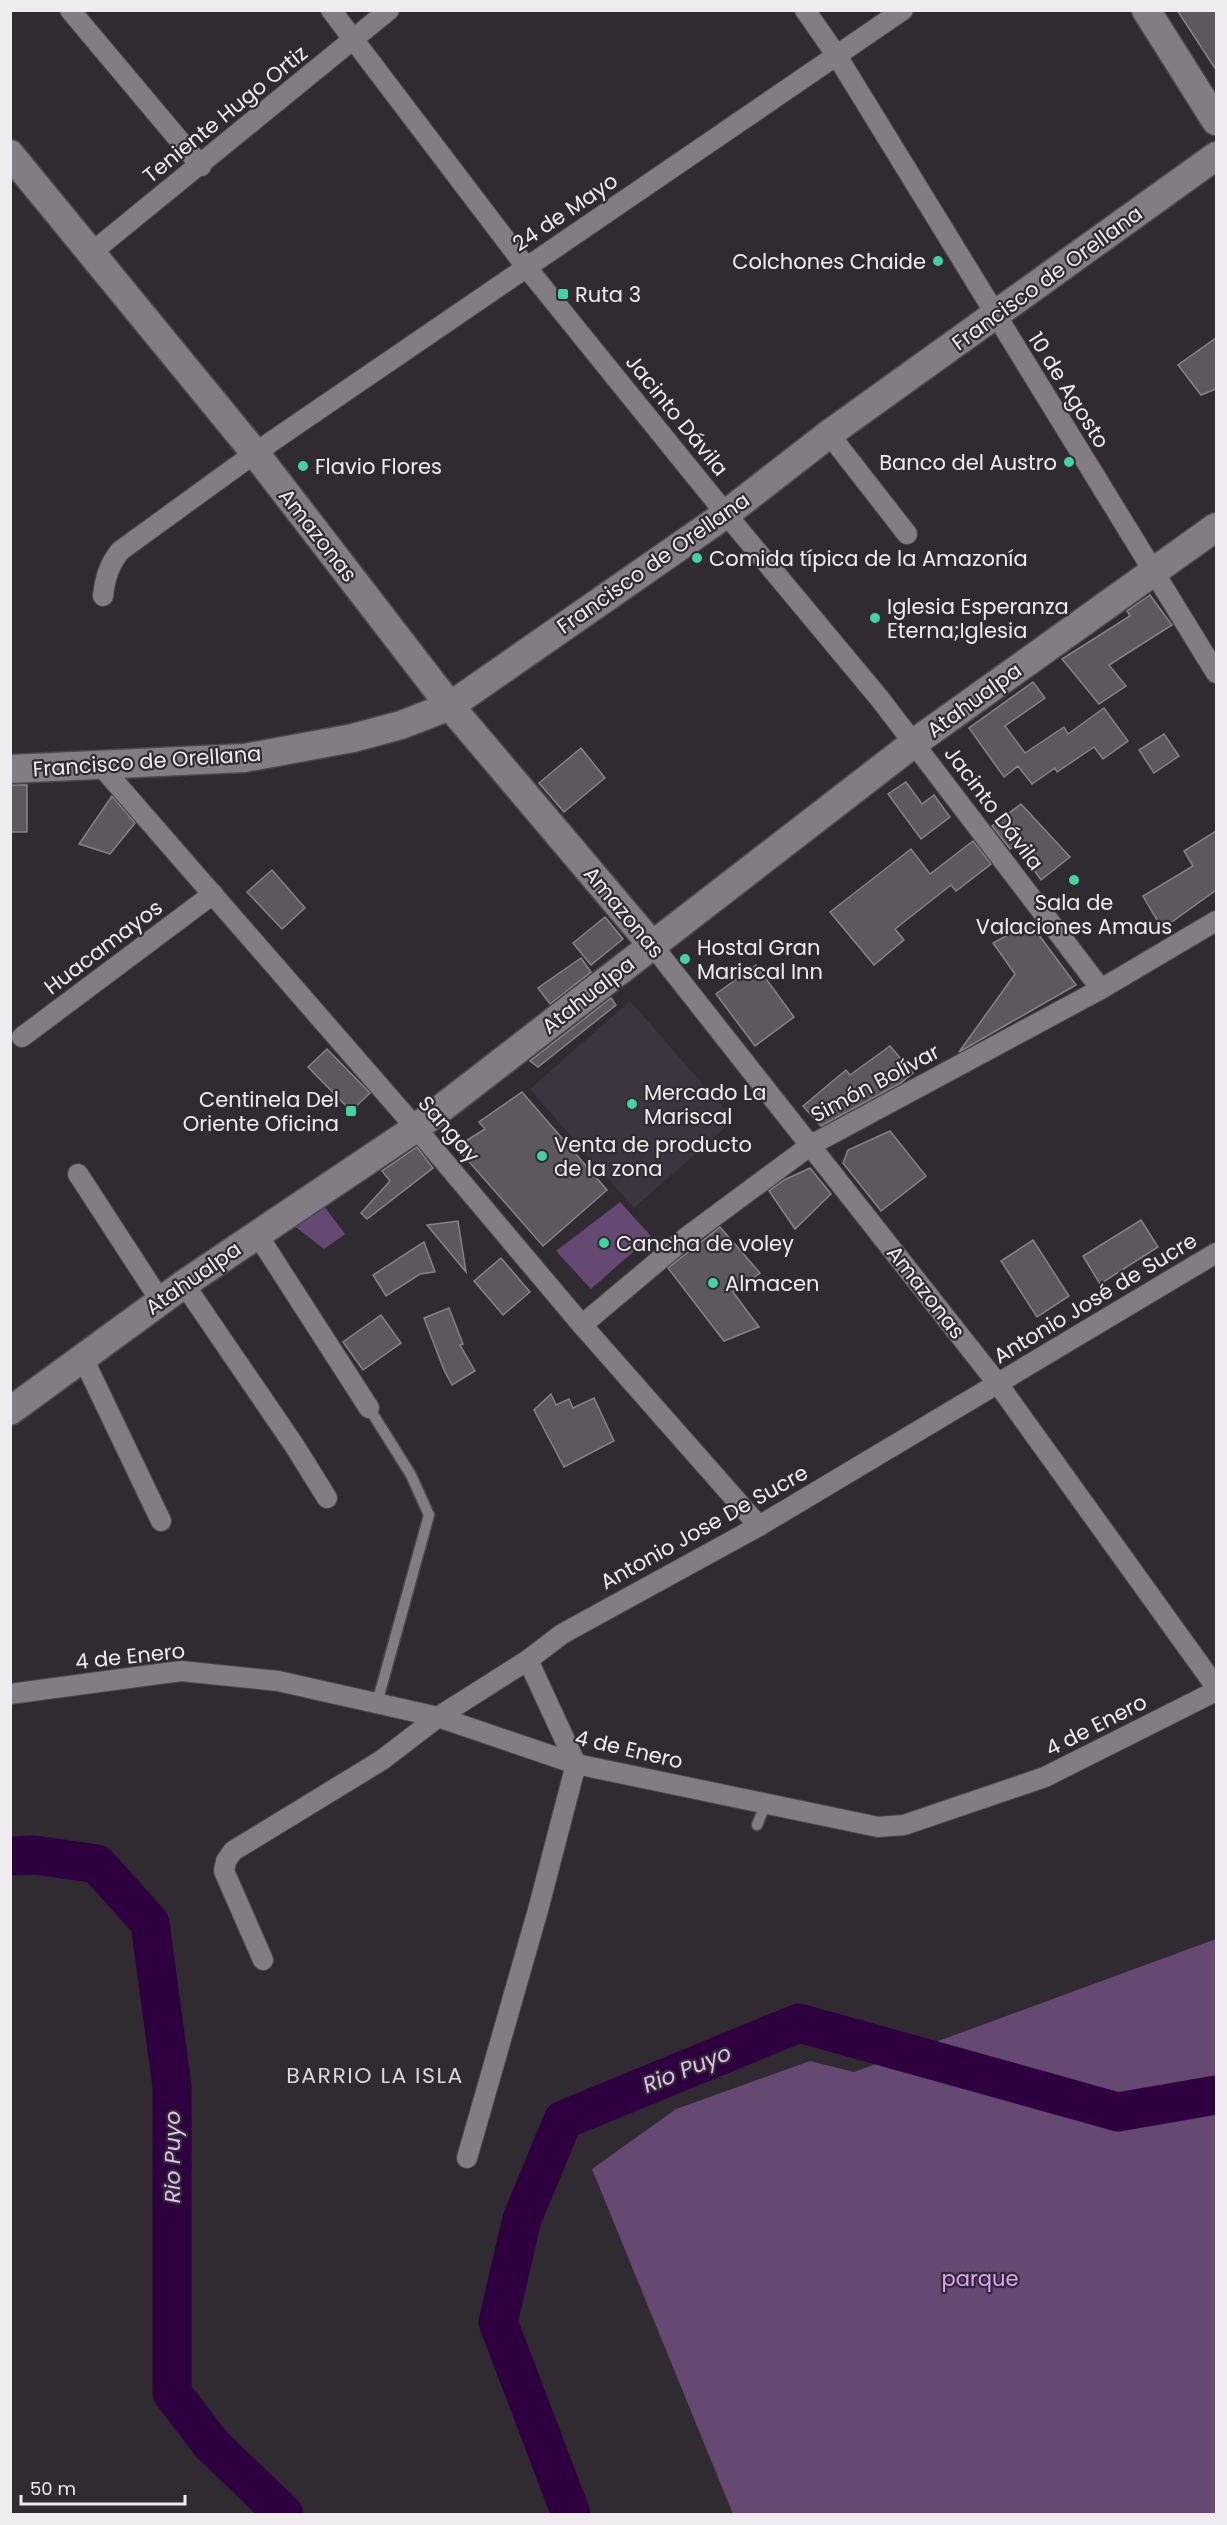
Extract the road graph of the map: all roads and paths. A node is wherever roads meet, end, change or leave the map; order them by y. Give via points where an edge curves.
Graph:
1 (70, 10) edge
2 (331, 10) edge
3 (388, 10) edge
4 (805, 10) edge
5 (903, 10) edge
6 (1146, 10) edge
7 (353, 40) junction
8 (837, 56) junction
9 (1216, 121) edge
10 (10, 154) edge
11 (1216, 156) edge
12 (201, 166) junction
13 (91, 253) junction
14 (527, 268) junction
15 (994, 315) junction
16 (830, 434) junction
17 (255, 453) junction
18 (726, 514) junction
19 (1216, 527) edge
20 (907, 534) dead end
21 (1154, 572) junction
22 (103, 596) dead end
23 (1216, 674) edge
24 (450, 706) junction
25 (914, 743) junction
26 (101, 766) junction
27 (10, 769) edge
28 (213, 894) junction
29 (1216, 921) edge
30 (653, 946) junction
31 (1101, 988) junction
32 (22, 1037) dead end
33 (416, 1128) junction
34 (811, 1145) junction
35 (78, 1174) dead end
36 (257, 1234) junction
37 (1216, 1253) edge
38 (184, 1284) junction
39 (160, 1300) junction
40 (582, 1324) junction
41 (83, 1358) junction
42 (998, 1384) junction
43 (369, 1408) joint
44 (10, 1411) edge
45 (327, 1498) dead end
46 (161, 1521) dead end
47 (759, 1526) junction
48 (528, 1660) junction
49 (1216, 1687) edge
50 (1216, 1691) edge
51 (10, 1694) edge
52 (377, 1703) junction
53 (438, 1717) junction
54 (576, 1764) junction
55 (766, 1803) junction
56 (757, 1825) dead end
57 (262, 1960) dead end
58 (467, 2158) dead end

1 - 12 street
2 - 7 street, Jacinto Dávila
3 - 7 street, Teniente Hugo Ortiz
4 - 8 street, 10 de Agosto
5 - 8 street, 24 de Mayo
6 - 9 street
7 - 12 street, Teniente Hugo Ortiz
7 - 14 street, Jacinto Dávila
8 - 14 street, 24 de Mayo
8 - 15 street, 10 de Agosto
10 - 13 street, Amazonas
11 - 15 street, Francisco de Orellana
12 - 13 street, Teniente Hugo Ortiz
13 - 17 street, Amazonas
14 - 17 street, 24 de Mayo
14 - 18 street, Jacinto Dávila
15 - 16 street, Francisco de Orellana
15 - 21 street, 10 de Agosto
16 - 18 street, Francisco de Orellana
16 - 20 street
17 - 22 street, 24 de Mayo via 120,551 105,578
17 - 24 street, Amazonas
18 - 24 street, Francisco de Orellana
18 - 25 street, Jacinto Dávila
19 - 21 street, Atahualpa
21 - 23 street, 10 de Agosto
21 - 25 street, Atahualpa
24 - 26 street, Francisco de Orellana via 354,738 244,758
24 - 30 street, Amazonas
25 - 30 street, Atahualpa
25 - 31 street, Jacinto Dávila
26 - 27 street, Francisco de Orellana
26 - 28 street, Sangay
28 - 32 street, Huacamayos
28 - 33 street, Sangay
29 - 31 street, Simón Bolívar
30 - 33 street, Atahualpa
30 - 34 street, Amazonas
31 - 34 street, Simón Bolívar
33 - 36 street, Atahualpa
33 - 40 street, Sangay
34 - 40 street, Simón Bolívar via 688,1236
34 - 42 street, Amazonas
35 - 39 street
36 - 38 street, Atahualpa
36 - 43 street
37 - 42 street, Antonio José de Sucre
38 - 39 street, Atahualpa
38 - 45 street
39 - 41 street, Atahualpa
40 - 47 street, Sangay
41 - 44 street, Atahualpa
41 - 46 street
42 - 47 street, Antonio Jose De Sucre
42 - 49 street, Amazonas
43 - 52 lane via 411,1475 429,1515
47 - 48 street, Antonio Jose De Sucre via 562,1634
48 - 53 street, Antonio Jose De Sucre
48 - 54 street
50 - 55 street, 4 de Enero via 1045,1777 904,1825 878,1827
51 - 52 street, 4 de Enero via 181,1671 278,1681
52 - 53 street, 4 de Enero
53 - 54 street, 4 de Enero
53 - 57 street, Antonio Jose De Sucre via 382,1760 233,1851 224,1871
54 - 55 street, 4 de Enero
54 - 58 street
55 - 56 lane

